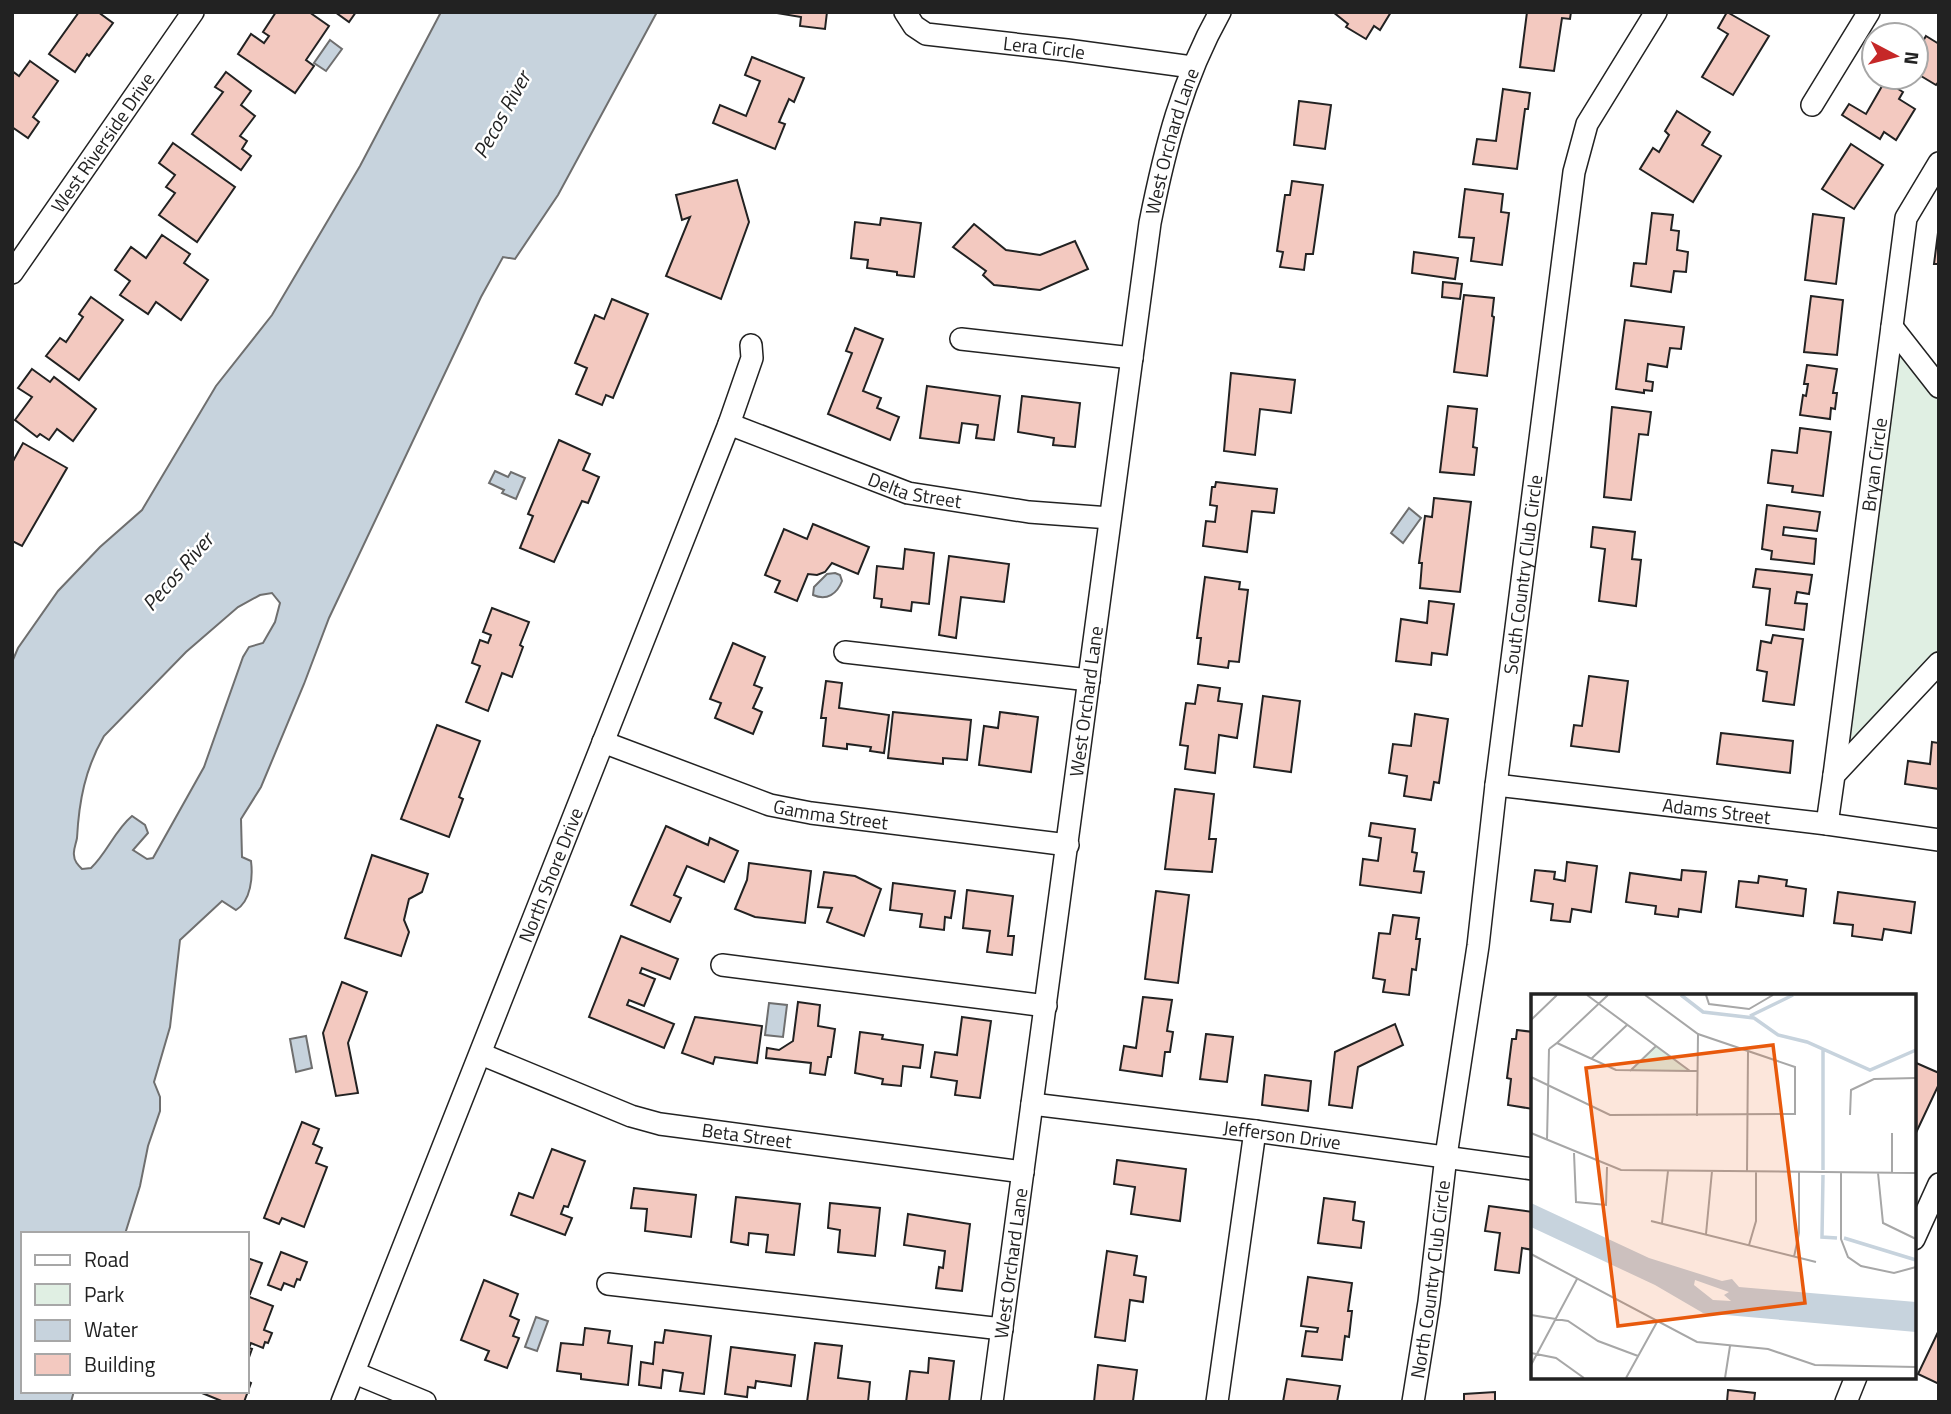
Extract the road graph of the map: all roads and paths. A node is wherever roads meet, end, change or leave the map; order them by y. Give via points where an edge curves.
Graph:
1 (194, 12) edge
2 (905, 12) edge
3 (1220, 12) edge
4 (1656, 12) edge
5 (1869, 12) edge
6 (1192, 67) junction
7 (1812, 105) dead end
8 (1939, 163) edge
9 (12, 273) edge
10 (1892, 327) junction
11 (961, 339) dead end
12 (751, 345) dead end
13 (1132, 358) junction
14 (1939, 387) edge
15 (729, 424) junction
16 (1110, 518) junction
17 (845, 652) dead end
18 (1939, 663) edge
19 (1089, 680) junction
20 (603, 742) junction
21 (1833, 775) junction
22 (1496, 785) junction
23 (1828, 824) junction
24 (1939, 840) edge
25 (1068, 845) junction
26 (722, 965) dead end
27 (1046, 1006) junction
28 (481, 1054) junction
29 (1032, 1104) junction
30 (1255, 1131) junction
31 (1446, 1156) junction
32 (1531, 1169) edge
33 (1023, 1172) junction
34 (1939, 1184) edge
35 (1917, 1226) edge
36 (608, 1284) dead end
37 (1002, 1329) junction
38 (355, 1373) junction
39 (1855, 1379) edge
40 (342, 1402) edge
41 (425, 1402) edge
42 (992, 1402) edge
43 (1217, 1402) edge
44 (1413, 1402) edge
45 (1846, 1402) edge

1 - 9 street, West Riverside Drive
2 - 6 street, Lera Circle via 926,34
3 - 6 street, West Orchard Lane
4 - 22 street, South Country Club Circle via 1587,124 1574,172
5 - 7 street
6 - 13 street, West Orchard Lane via 1161,169
8 - 10 street, Bryan Circle via 1906,218
10 - 14 street
10 - 21 street, Bryan Circle
11 - 13 street
12 - 15 street, North Shore Drive via 752,358
13 - 16 street, West Orchard Lane
15 - 16 street, Delta Street via 908,493 1029,512
15 - 20 street, North Shore Drive
16 - 19 street, West Orchard Lane
17 - 19 street
18 - 21 street
19 - 25 street, West Orchard Lane
20 - 25 street, Gamma Street via 770,805
20 - 28 street, North Shore Drive
21 - 23 street, Bryan Circle
22 - 23 street, Adams Street
22 - 31 street, South Country Club Circle via 1478,946
23 - 24 street, Adams Street
25 - 27 street, West Orchard Lane
26 - 27 street
27 - 29 street, West Orchard Lane
28 - 33 street, Beta Street via 660,1125
28 - 38 street, North Shore Drive
29 - 30 street, Jefferson Drive
29 - 33 street, West Orchard Lane
30 - 31 street, Jefferson Drive
30 - 43 street
31 - 32 street, Jefferson Drive
31 - 44 street, North Country Club Circle
33 - 37 street, West Orchard Lane
34 - 35 street
36 - 37 street
37 - 42 street, West Orchard Lane
38 - 40 street, North Shore Drive
38 - 41 street
39 - 45 street

